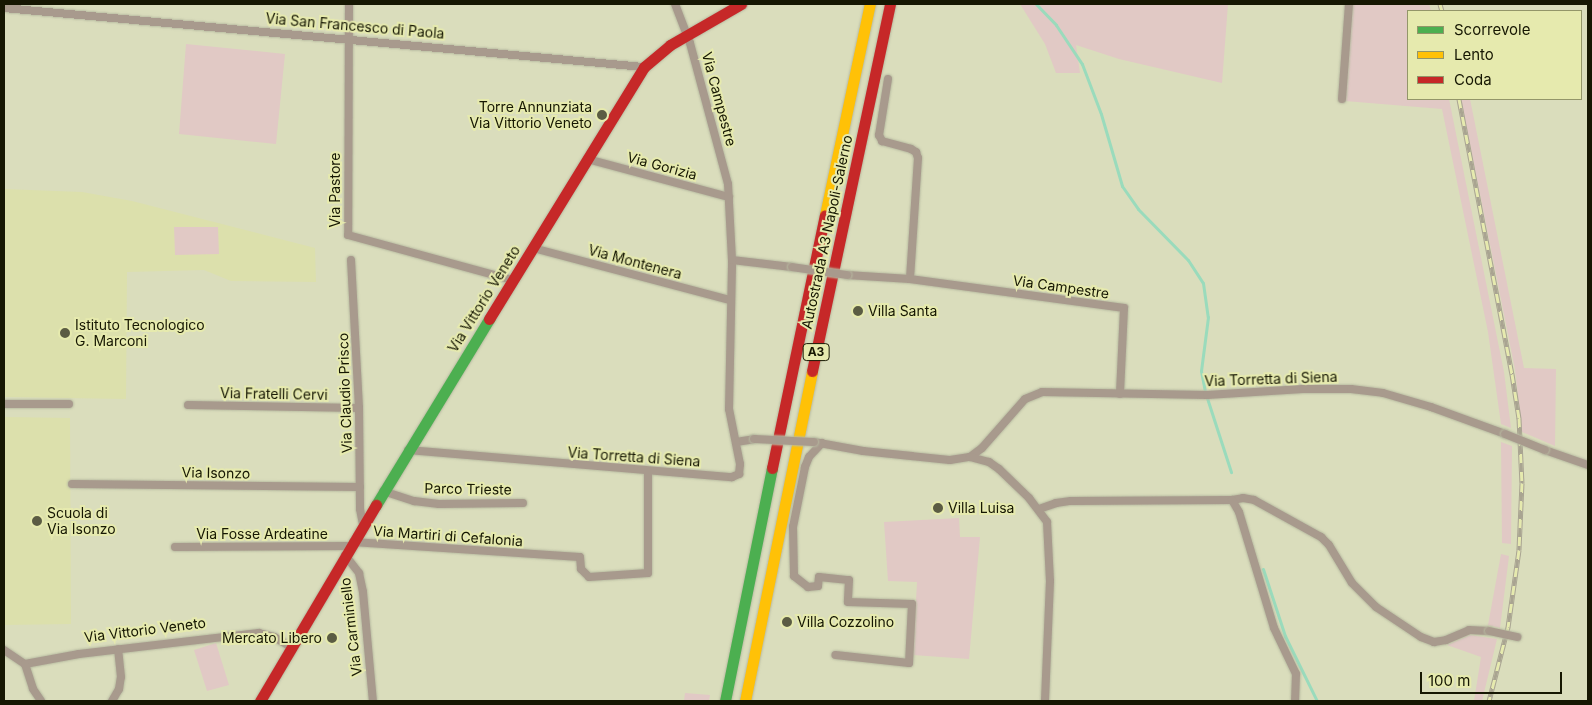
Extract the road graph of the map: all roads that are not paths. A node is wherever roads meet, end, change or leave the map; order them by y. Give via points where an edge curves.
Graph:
1 (349, 4) edge
2 (675, 4) edge
3 (741, 4) edge
4 (870, 4) edge
5 (890, 4) edge
6 (1350, 4) edge
7 (4, 8) edge
8 (686, 36) junction
9 (348, 38) junction
10 (644, 67) junction
11 (888, 79) dead end
12 (1342, 99) dead end
13 (587, 159) junction
14 (729, 197) junction
15 (533, 248) junction
16 (351, 260) dead end
17 (732, 260) junction
18 (910, 279) junction
19 (513, 280) junction
20 (730, 300) junction
21 (1120, 394) junction
22 (4, 404) edge
23 (69, 404) dead end
24 (188, 405) dead end
25 (359, 408) junction
26 (736, 442) junction
27 (818, 443) junction
28 (408, 450) junction
29 (970, 456) junction
30 (1585, 464) edge
31 (1588, 470) edge
32 (648, 471) junction
33 (72, 484) dead end
34 (360, 487) junction
35 (384, 491) junction
36 (1232, 500) junction
37 (524, 502) dead end
38 (1039, 509) junction
39 (363, 525) junction
40 (174, 546) dead end
41 (349, 548) junction
42 (1517, 637) dead end
43 (291, 647) junction
44 (118, 649) junction
45 (4, 650) edge
46 (835, 655) dead end
47 (25, 664) junction
48 (40, 701) edge
49 (112, 701) edge
50 (260, 701) edge
51 (373, 701) edge
52 (725, 701) edge
53 (745, 701) edge
54 (1045, 701) edge
55 (1295, 701) edge

1 - 9 street, Via Pastore
2 - 8 street, Via Campestre
3 - 8 main road, Via Vittorio Veneto
4 - 52 main road, Autostrada A3 Napoli-Salerno / A3
5 - 53 main road, Autostrada A3 Napoli-Salerno / A3 via 787,486
6 - 12 street
7 - 9 street, Via San Francesco di Paola
8 - 10 main road, Via Vittorio Veneto
8 - 14 street, Via Campestre via 721,156
9 - 10 street, Via San Francesco di Paola
9 - 19 street, Via Pastore via 348,234
10 - 13 main road, Via Vittorio Veneto
11 - 18 street via 879,135 882,141 911,149 918,158
13 - 14 street, Via Gorizia
13 - 15 main road, Via Vittorio Veneto
14 - 17 street, Via Campestre
15 - 19 main road, Via Vittorio Veneto
15 - 20 street, Via Montenera
16 - 25 street, Via Claudio Prisco
17 - 18 street, Via Campestre, bridge via 847,275
17 - 20 street, Via Campestre
18 - 21 street, Via Campestre via 1124,308
19 - 28 main road, Via Vittorio Veneto
20 - 26 street, Via Campestre via 729,409
21 - 29 street, Via Torretta di Siena via 1035,393 1024,399 991,438
21 - 30 street, Via Torretta di Siena, bridge via 1207,395 1351,389 1431,407
22 - 23 street
24 - 25 street, Via Fratelli Cervi
25 - 34 street, Via Claudio Prisco
26 - 27 street, bridge via 754,439
26 - 32 street, Via Torretta di Siena via 739,474 732,477
27 - 29 street via 950,460
27 - 46 street via 805,467 793,527 794,576 808,587 818,586 819,577 849,580 848,602 912,604 909,662
28 - 32 street, Via Torretta di Siena
28 - 35 main road, Via Vittorio Veneto
29 - 38 street via 999,469
30 - 31 street
32 - 41 street, Via Martiri di Cefalonia via 648,573 590,576 580,569 580,557
33 - 34 street, Via Isonzo
34 - 39 street, Via Claudio Prisco
35 - 37 street, Parco Trieste via 414,501 440,504
35 - 39 main road, Via Vittorio Veneto
36 - 38 street via 1071,501
36 - 42 street, bridge via 1254,500 1321,537 1352,583 1376,608 1421,637 1434,642 1469,630
36 - 55 street via 1240,512 1274,628 1296,674
38 - 54 street via 1047,522 1050,550
39 - 41 main road, Via Vittorio Veneto
40 - 41 street, Via Fosse Ardeatine
41 - 43 main road, Via Vittorio Veneto
41 - 51 street, Via Carminiello via 363,592
43 - 44 street, Via Vittorio Veneto via 274,636 259,633
43 - 50 main road, Via Vittorio Veneto
44 - 47 street, Via Vittorio Veneto
44 - 49 street via 121,677
45 - 47 street
47 - 48 street

